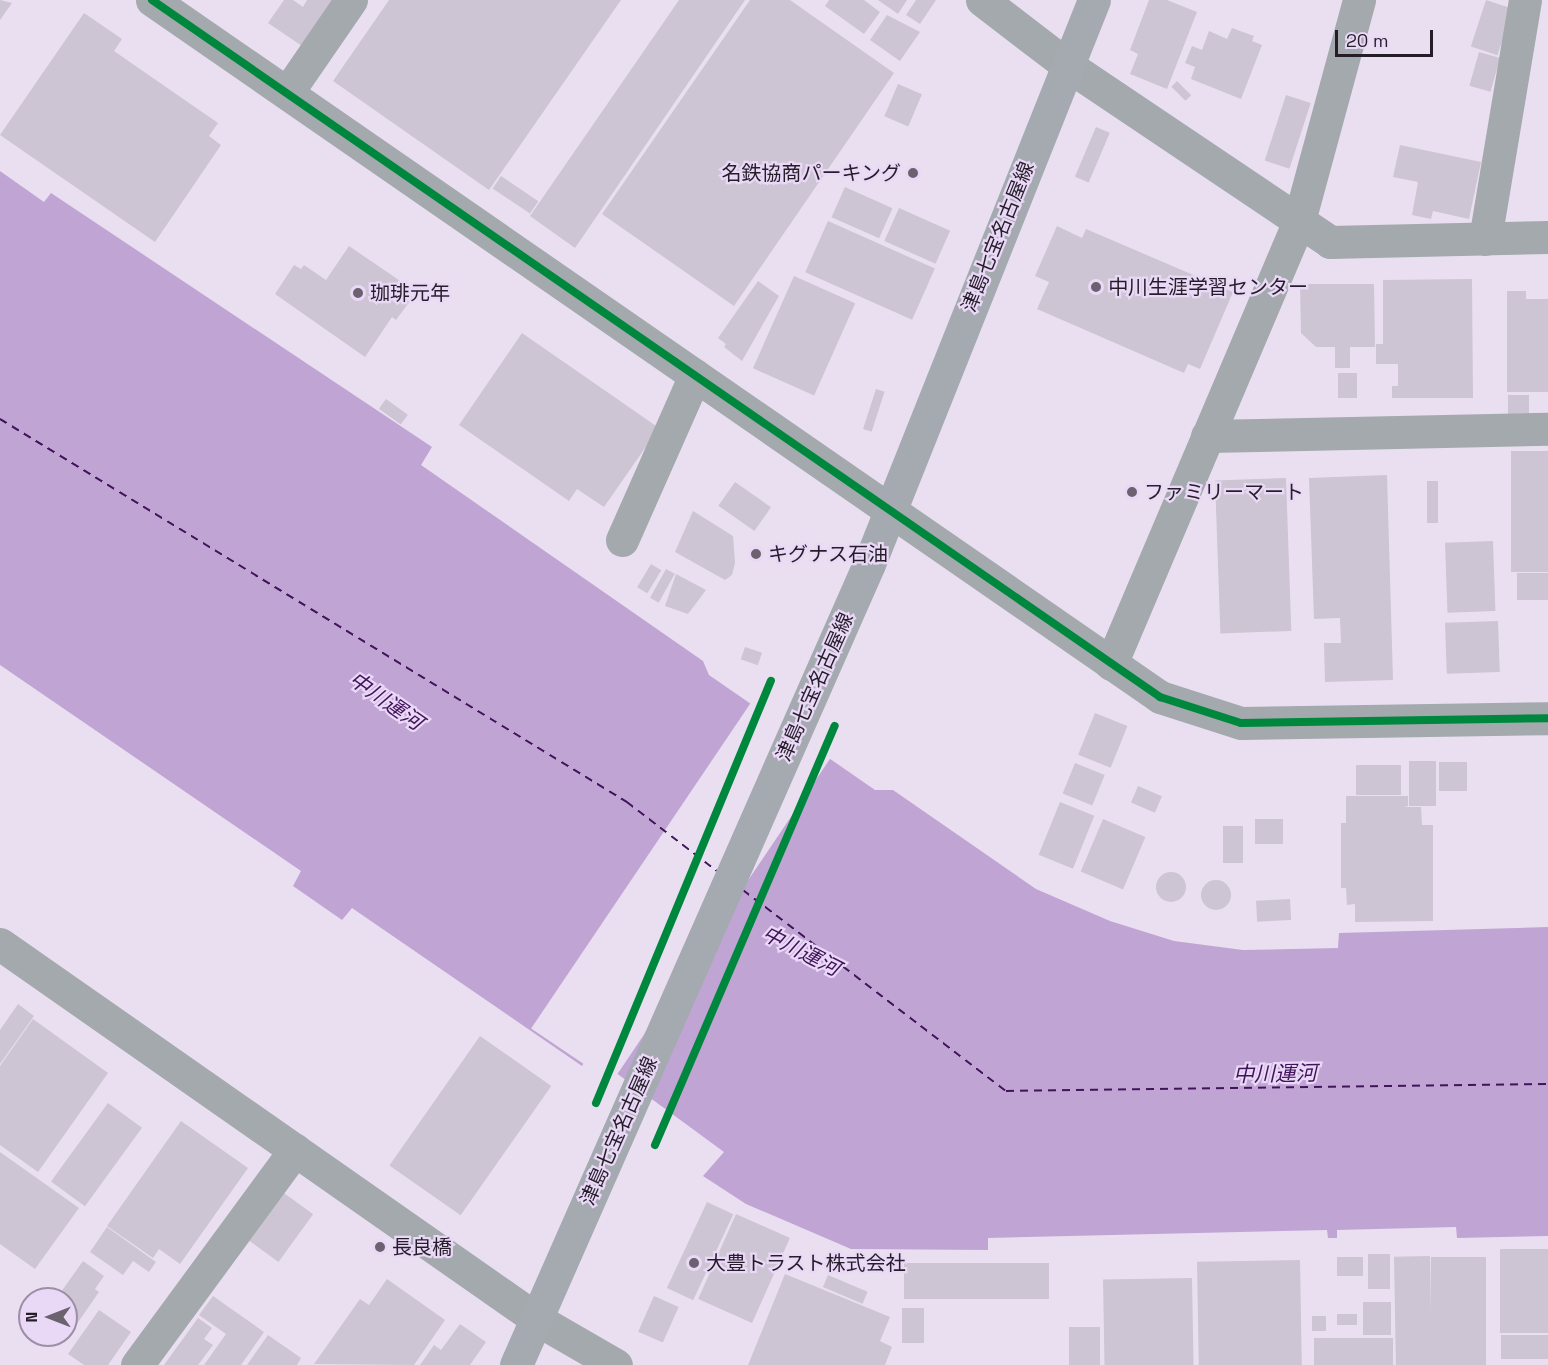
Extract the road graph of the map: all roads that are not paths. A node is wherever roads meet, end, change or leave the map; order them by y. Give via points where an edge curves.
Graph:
1 (152, 0) edge
2 (351, 0) edge
3 (982, 0) edge
4 (1094, 0) edge
5 (1359, 0) edge
6 (1525, 0) edge
7 (1067, 65) junction
8 (287, 93) junction
9 (1299, 221) junction
10 (1548, 237) edge
11 (1485, 239) junction
12 (695, 375) junction
13 (1548, 429) edge
14 (1207, 436) junction
15 (889, 508) junction
16 (622, 540) dead end
17 (1111, 664) junction
18 (1548, 718) edge
19 (0, 944) edge
20 (295, 1150) junction
21 (538, 1320) junction
22 (137, 1365) edge
23 (516, 1365) edge
24 (616, 1365) edge

1 - 8 street
2 - 8 street
3 - 7 street
4 - 7 main road, 津島七宝名古屋線
5 - 9 street
6 - 11 street
7 - 9 street
7 - 15 main road, 津島七宝名古屋線
8 - 12 street
9 - 11 street via 1330,242
9 - 14 street
10 - 11 street
12 - 15 street
12 - 16 street
13 - 14 street
14 - 17 street
15 - 17 street
15 - 21 main road, 津島七宝名古屋線 via 807,706
17 - 18 street via 1160,697 1241,723
19 - 20 street
20 - 21 street
20 - 22 street
21 - 23 main road, 津島七宝名古屋線
21 - 24 street

